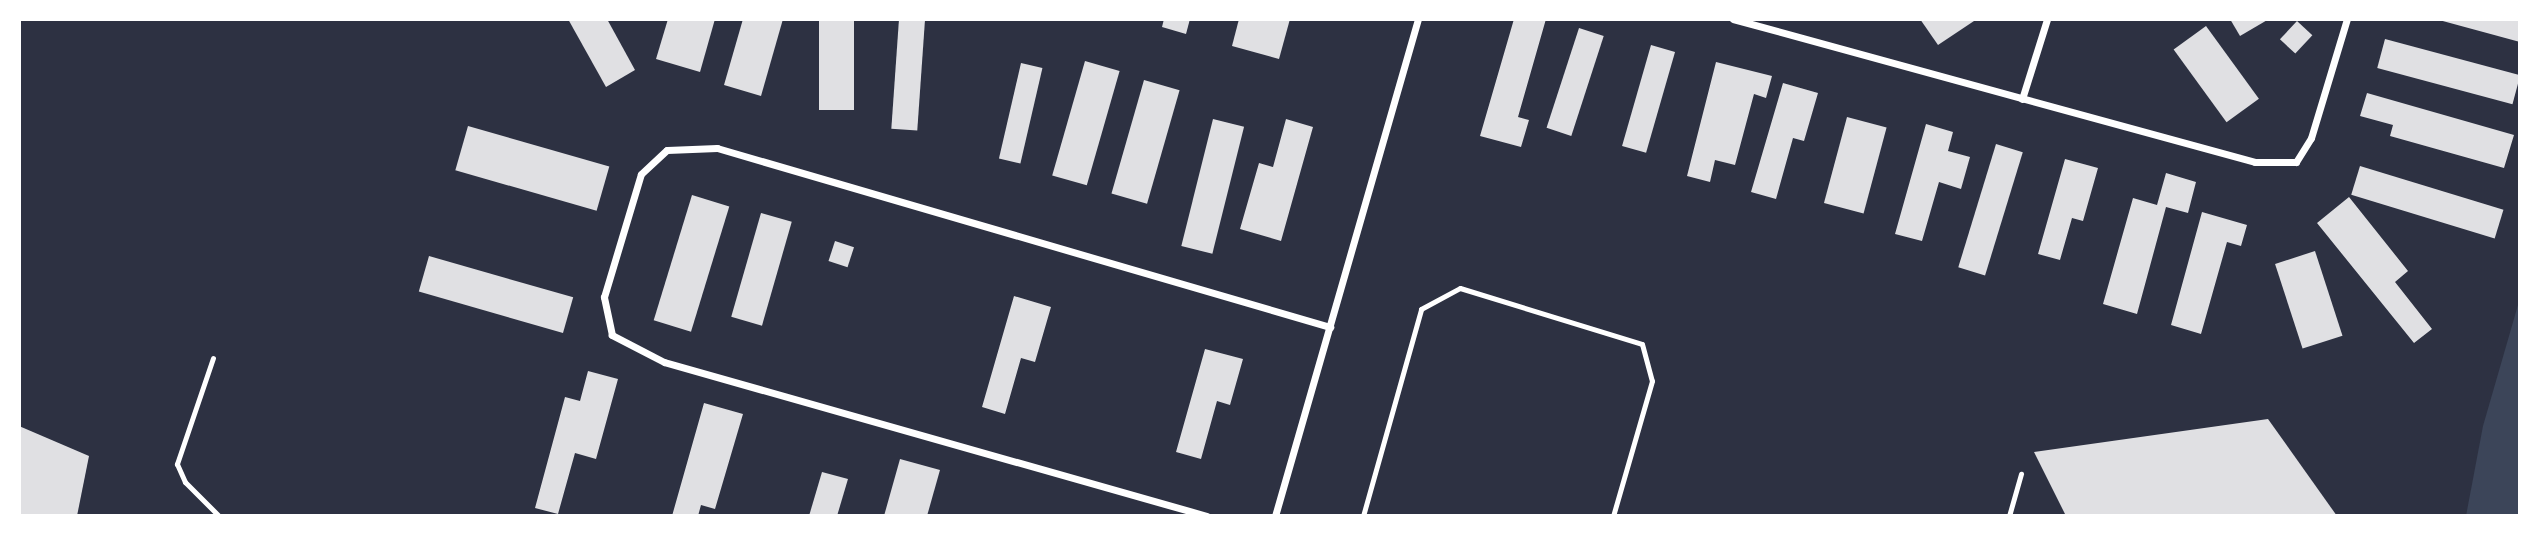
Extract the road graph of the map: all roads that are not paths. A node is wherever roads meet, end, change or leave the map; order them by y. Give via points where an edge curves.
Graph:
1 (1418, 19) edge
2 (1733, 19) edge
3 (2047, 19) edge
4 (2347, 19) edge
5 (2022, 99) junction
6 (1330, 327) junction
7 (212, 358) dead end
8 (2021, 474) dead end
9 (219, 516) edge
10 (1208, 516) edge
11 (1275, 516) edge
12 (1363, 516) edge
13 (1613, 516) edge
14 (2009, 516) edge

1 - 6 street
2 - 5 street
3 - 5 street
4 - 5 street via 2323,109 2296,162 2255,162
6 - 10 street via 717,148 667,150 641,174 604,297 612,335 664,362
6 - 11 street
7 - 9 lane via 177,464 185,482
8 - 14 lane
12 - 13 lane via 1421,309 1460,288 1642,344 1652,381

